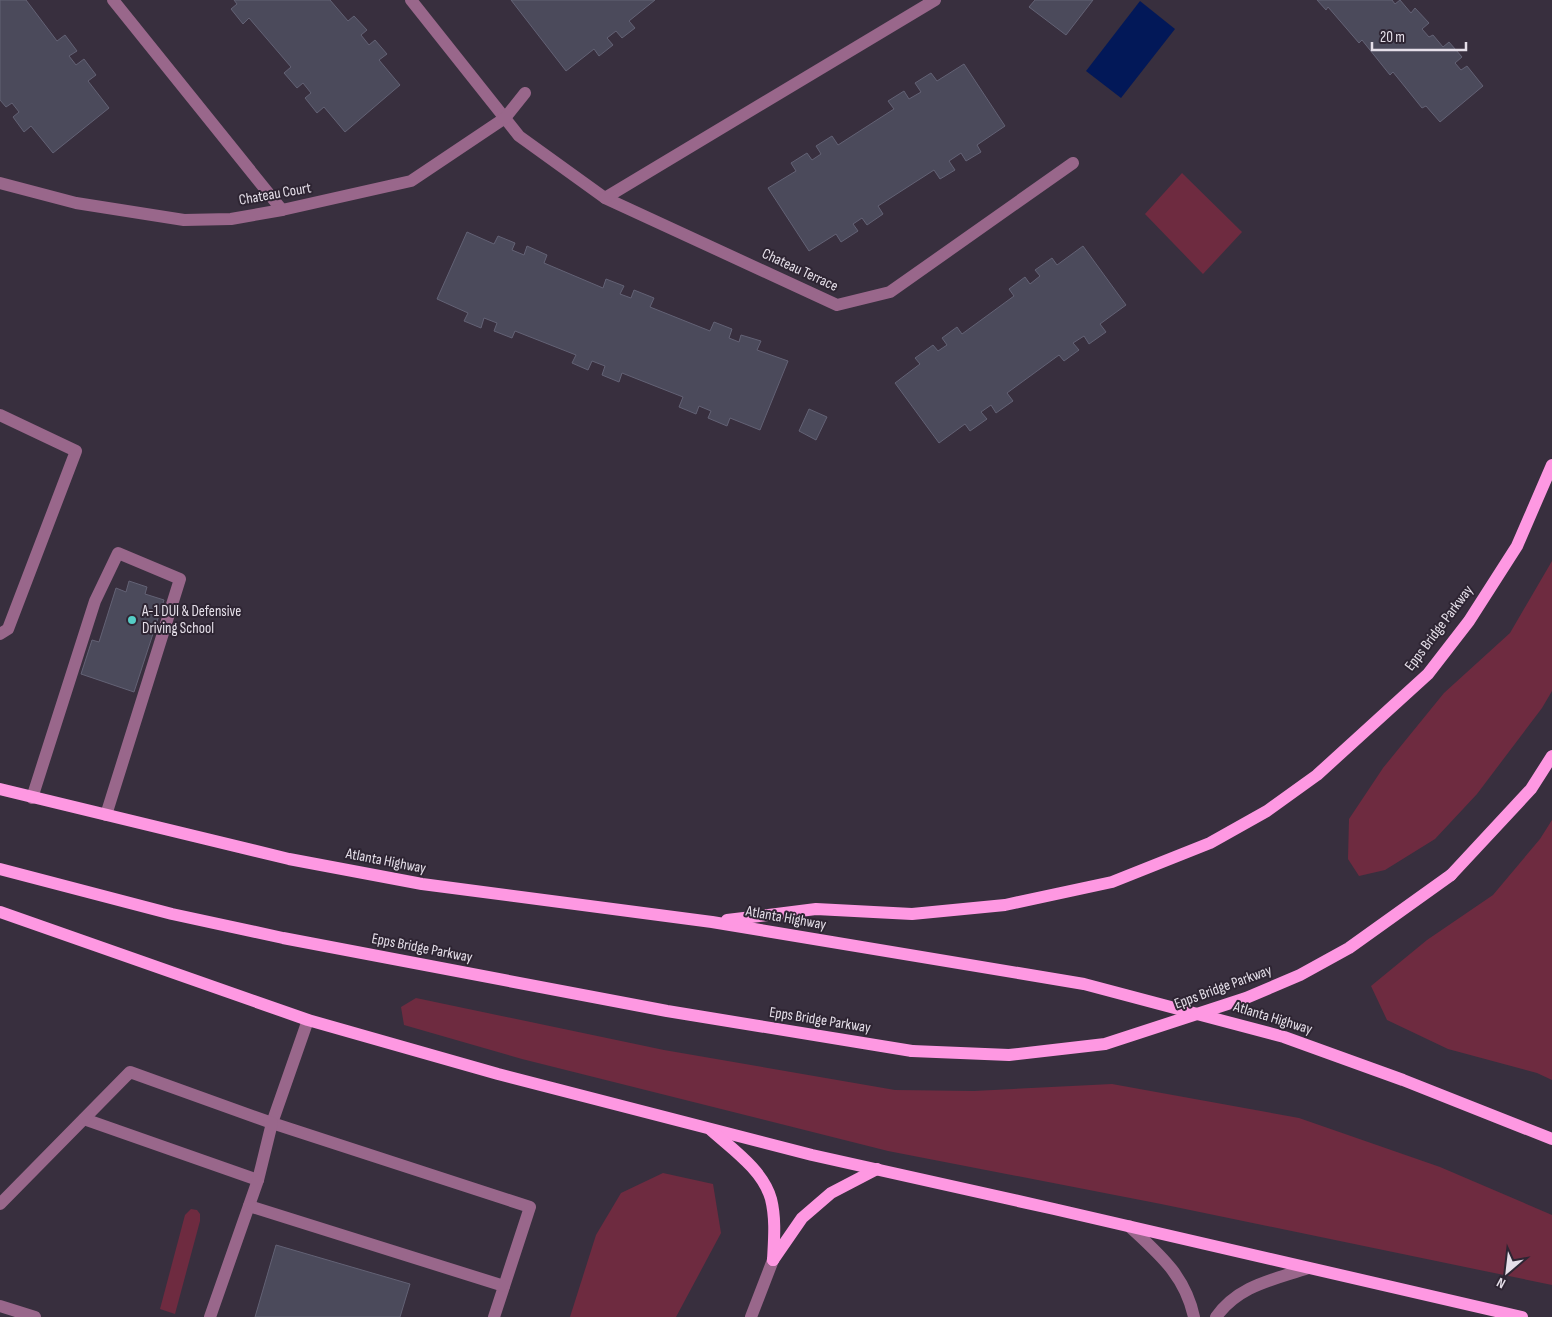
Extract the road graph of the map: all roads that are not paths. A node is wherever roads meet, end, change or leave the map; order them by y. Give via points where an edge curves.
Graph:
1 (113, 0) edge
2 (411, 0) edge
3 (935, 0) edge
4 (526, 93) dead end
5 (505, 118) junction
6 (1073, 163) dead end
7 (0, 183) edge
8 (605, 198) junction
9 (282, 210) junction
10 (1, 417) edge
11 (1552, 465) edge
12 (0, 634) edge
13 (1552, 756) edge
14 (0, 789) edge
15 (32, 798) junction
16 (106, 815) junction
17 (0, 869) edge
18 (0, 912) edge
19 (712, 922) junction
20 (308, 1020) junction
21 (84, 1119) junction
22 (272, 1123) junction
23 (709, 1128) junction
24 (1552, 1139) edge
25 (877, 1169) junction
26 (258, 1180) junction
27 (0, 1204) edge
28 (249, 1206) junction
29 (1129, 1226) junction
30 (773, 1260) junction
31 (1308, 1268) junction
32 (504, 1286) junction
33 (0, 1306) edge
34 (35, 1317) edge
35 (210, 1317) edge
36 (494, 1317) edge
37 (752, 1317) edge
38 (1194, 1317) edge
39 (1216, 1317) edge
40 (1522, 1317) edge

1 - 9 street
2 - 5 street, Chateau Terrace
3 - 8 street
4 - 5 street, Chateau Court
5 - 8 street, Chateau Terrace via 519,136
5 - 9 street, Chateau Court via 411,181
6 - 8 street, Chateau Terrace via 890,292 838,305
7 - 9 street, Chateau Court via 76,203 184,220 231,218
10 - 12 street via 76,451 8,629
11 - 19 main road, Epps Bridge Parkway via 1517,546 1469,621 1428,674 1317,775 1267,811 1210,843 1112,882 1005,906 912,914 816,909
13 - 17 main road, Epps Bridge Parkway, bridge via 1531,789 1451,876 1349,948 1300,975 1236,1001 1105,1044 1010,1054 912,1051 667,1012 283,938 172,914
14 - 15 main road, Atlanta Highway
15 - 16 main road, Atlanta Highway
15 - 16 street via 94,601 118,553 180,579
16 - 19 main road, Atlanta Highway via 289,859 422,884
18 - 20 main road
19 - 24 main road, Atlanta Highway via 1084,984 1284,1036
20 - 22 street
20 - 23 main road via 498,1074
21 - 22 street via 130,1072
21 - 26 street
21 - 27 street
22 - 26 street
22 - 32 street via 530,1207
23 - 25 main road
23 - 30 main road via 762,1180 770,1198 774,1221
25 - 29 main road
25 - 30 main road via 831,1193 802,1218
26 - 28 street
28 - 32 street
28 - 35 street
29 - 31 main road
29 - 38 street via 1178,1276
30 - 37 street
31 - 39 street via 1243,1290
31 - 40 main road
32 - 36 street
33 - 34 street

